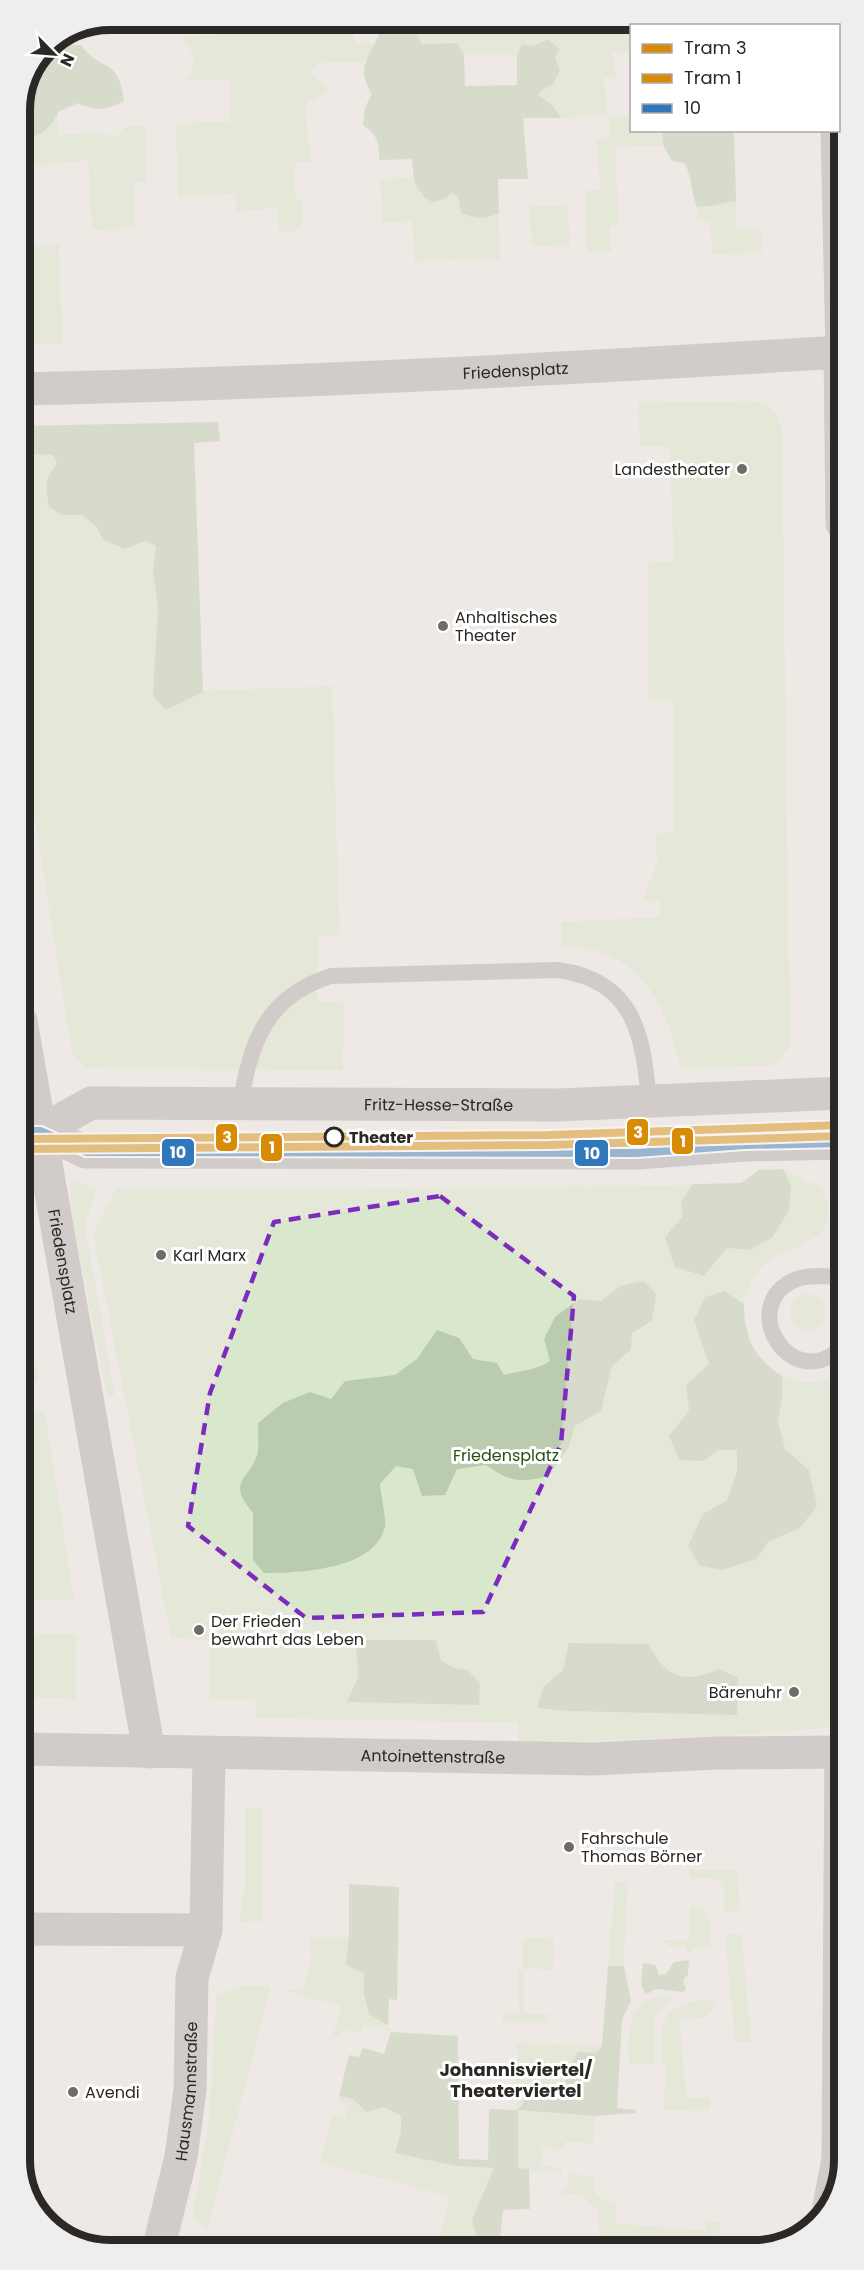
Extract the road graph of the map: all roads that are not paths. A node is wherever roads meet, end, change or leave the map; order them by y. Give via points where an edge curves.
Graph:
1 (834, 352) edge
2 (30, 389) edge
3 (834, 1093) edge
4 (650, 1101) junction
5 (240, 1105) junction
6 (31, 1131) edge
7 (834, 1143) edge
8 (834, 1277) edge
9 (834, 1354) edge
10 (30, 1749) edge
11 (149, 1752) junction
12 (834, 1752) edge
13 (209, 1753) junction
14 (30, 1929) edge
15 (206, 1930) junction
16 (160, 2240) edge

1 - 2 street, Friedensplatz via 420,376
3 - 4 street, Fritz-Hesse-Straße
4 - 5 street, Fritz-Hesse-Straße via 558,1105
4 - 5 lane via 640,1037 626,1005 588,978 558,970 331,976 316,980 280,1004 265,1022 248,1062
5 - 6 street, Fritz-Hesse-Straße via 91,1103
6 - 7 street via 87,1152 637,1153 745,1144
6 - 11 street, Friedensplatz
8 - 9 lane via 812,1276 786,1285 771,1307 769,1321 772,1335 791,1356 818,1360
10 - 11 main road, Antoinettenstraße
11 - 13 main road, Antoinettenstraße
12 - 13 main road, Antoinettenstraße via 593,1759
13 - 15 street, Hausmannstraße
14 - 15 street
15 - 16 street, Hausmannstraße via 192,1978 190,2090 181,2157

